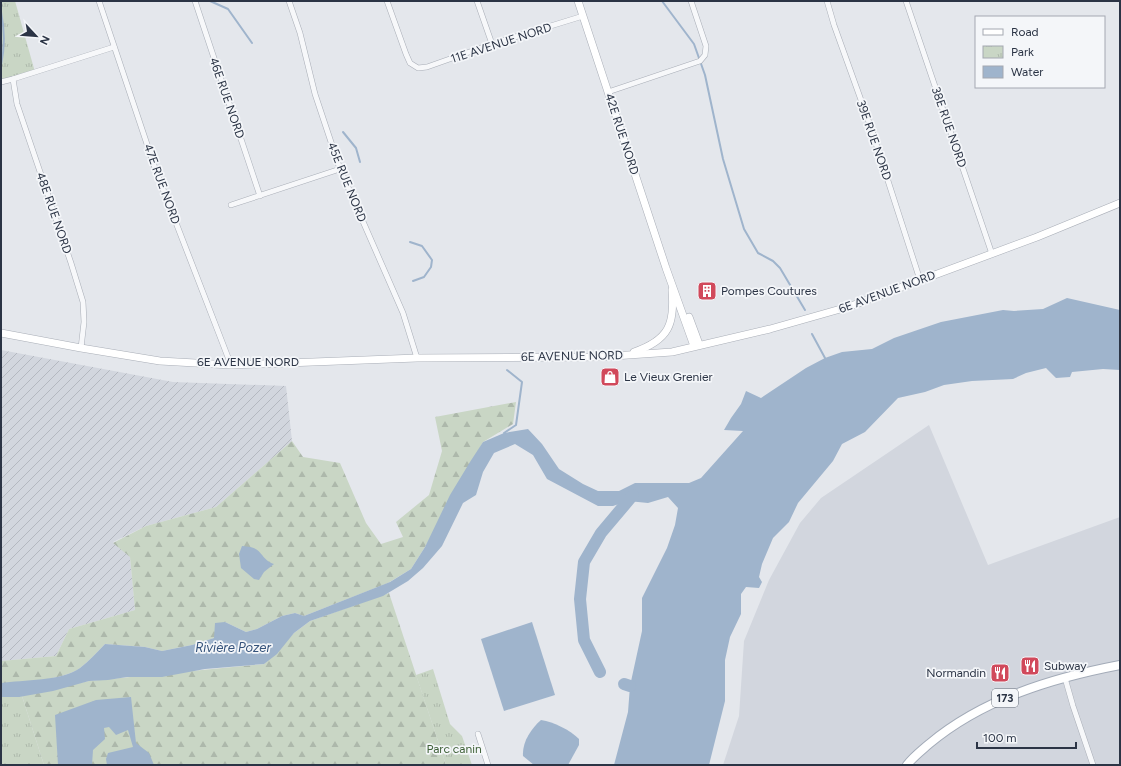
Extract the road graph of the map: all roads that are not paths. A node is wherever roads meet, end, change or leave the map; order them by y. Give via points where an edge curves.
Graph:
1 (99, 1) edge
2 (194, 1) edge
3 (289, 1) edge
4 (387, 1) edge
5 (477, 1) edge
6 (578, 1) edge
7 (691, 1) edge
8 (827, 1) edge
9 (906, 1) edge
10 (583, 16) junction
11 (492, 44) junction
12 (114, 47) junction
13 (13, 79) junction
14 (1, 82) edge
15 (608, 92) junction
16 (340, 169) junction
17 (260, 196) junction
18 (1120, 204) edge
19 (231, 205) dead end
20 (992, 254) junction
21 (666, 268) junction
22 (920, 280) junction
23 (1, 333) edge
24 (697, 345) junction
25 (81, 348) junction
26 (622, 356) junction
27 (417, 358) junction
28 (231, 365) junction
29 (1120, 665) edge
30 (1065, 678) junction
31 (478, 734) dead end
32 (488, 765) edge
33 (907, 765) edge
34 (1093, 765) edge

1 - 12 street, 47E RUE NORD
2 - 17 street, 46E RUE NORD
3 - 16 street, 45E RUE NORD via 315,94
4 - 11 street, 11E AVENUE NORD via 406,54 410,62 418,68
5 - 11 street
6 - 10 main road, 42E RUE NORD
7 - 15 street via 706,46 700,61
8 - 22 street, 39E RUE NORD
9 - 20 street, 38E RUE NORD
10 - 11 street, 11E AVENUE NORD
10 - 15 main road, 42E RUE NORD
12 - 13 street
12 - 28 street, 47E RUE NORD via 156,171
13 - 14 street
13 - 25 street, 48E RUE NORD via 17,104 83,302
15 - 21 main road, 42E RUE NORD
16 - 17 street
16 - 27 street, 45E RUE NORD via 403,313
17 - 19 street
18 - 20 main road, 6E AVENUE NORD
20 - 22 main road, 6E AVENUE NORD
21 - 24 main road, 42E RUE NORD
21 - 26 main road, 42E RUE NORD via 672,290 673,310 669,326 655,342
22 - 24 main road, 6E AVENUE NORD via 832,312
23 - 25 main road, 6E AVENUE NORD
24 - 26 main road, 6E AVENUE NORD via 672,352
25 - 28 main road, 6E AVENUE NORD via 160,361
26 - 27 main road, 6E AVENUE NORD
27 - 28 main road, 6E AVENUE NORD
29 - 30 main road, 173
30 - 33 main road, 173 via 1022,690 964,719 939,736
30 - 34 street
31 - 32 street

